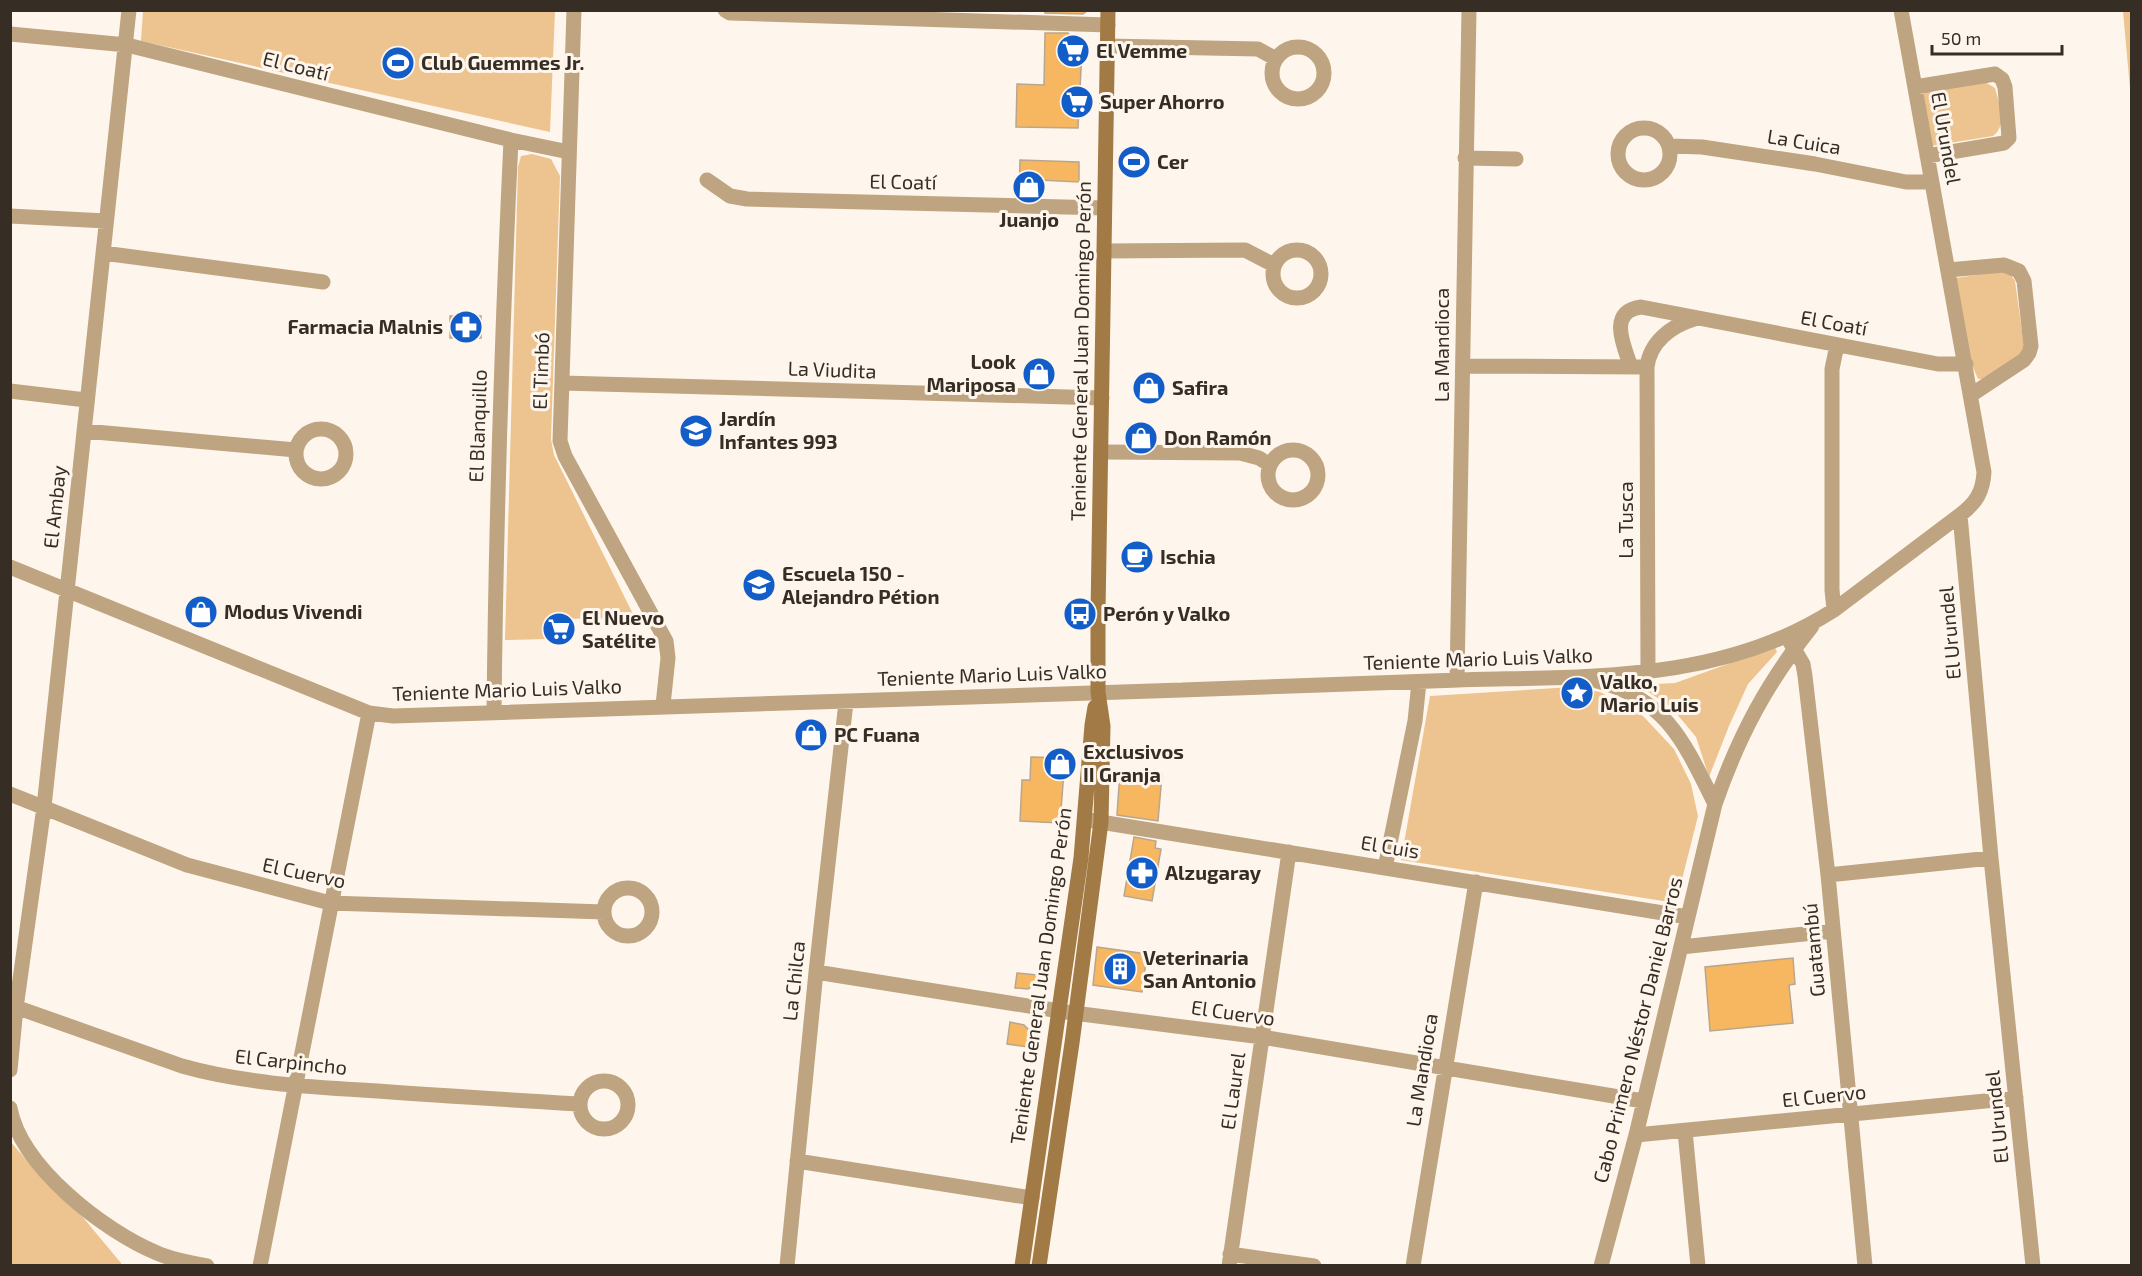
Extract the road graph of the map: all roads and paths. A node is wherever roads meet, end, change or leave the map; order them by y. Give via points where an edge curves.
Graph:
1 (129, 10) edge
2 (574, 10) edge
3 (725, 10) edge
4 (1469, 10) edge
5 (1901, 10) edge
6 (1108, 18) edge
7 (10, 34) edge
8 (127, 45) junction
9 (1107, 46) junction
10 (1276, 58) dead end
11 (1916, 87) junction
12 (511, 140) junction
13 (1669, 147) dead end
14 (569, 152) junction
15 (1927, 156) junction
16 (1465, 158) junction
17 (1516, 159) dead end
18 (707, 180) dead end
19 (1932, 182) junction
20 (1104, 208) junction
21 (10, 216) edge
22 (106, 221) junction
23 (1104, 251) junction
24 (103, 253) junction
25 (1274, 265) dead end
26 (1948, 270) junction
27 (323, 282) dead end
28 (1694, 319) junction
29 (1837, 345) junction
30 (1966, 364) junction
31 (1463, 366) junction
32 (1631, 367) junction
33 (1647, 367) junction
34 (562, 383) junction
35 (10, 391) edge
36 (1971, 394) junction
37 (1102, 399) junction
38 (86, 400) junction
39 (84, 431) junction
40 (296, 450) dead end
41 (1101, 452) junction
42 (1270, 465) dead end
43 (1960, 515) junction
44 (10, 567) edge
45 (67, 589) junction
46 (1834, 610) junction
47 (1814, 623) junction
48 (1785, 635) junction
49 (1794, 649) junction
50 (1648, 673) junction
51 (1585, 678) junction
52 (1457, 680) junction
53 (1419, 682) junction
54 (1098, 692) junction
55 (846, 702) junction
56 (663, 705) junction
57 (494, 712) junction
58 (369, 713) junction
59 (10, 794) edge
60 (1715, 804) junction
61 (44, 807) junction
62 (1085, 819) junction
63 (1101, 822) junction
64 (1289, 852) junction
65 (1991, 858) junction
66 (1385, 868) junction
67 (1828, 875) junction
68 (1476, 882) junction
69 (330, 903) junction
70 (604, 912) dead end
71 (1688, 916) junction
72 (1833, 930) junction
73 (1681, 947) junction
74 (816, 972) junction
75 (13, 1007) edge
76 (1060, 1011) junction
77 (1076, 1013) junction
78 (1262, 1037) junction
79 (1444, 1067) junction
80 (10, 1070) edge
81 (296, 1086) junction
82 (2016, 1098) junction
83 (1643, 1101) junction
84 (579, 1104) dead end
85 (10, 1108) edge
86 (1850, 1115) junction
87 (1685, 1131) junction
88 (1636, 1135) junction
89 (797, 1161) junction
90 (1032, 1198) junction
91 (1229, 1260) edge
92 (207, 1266) edge
93 (260, 1266) edge
94 (787, 1266) edge
95 (1022, 1266) edge
96 (1039, 1266) edge
97 (1314, 1266) edge
98 (1413, 1266) edge
99 (1601, 1266) edge
100 (1698, 1266) edge
101 (1865, 1266) edge
102 (2033, 1266) edge

1 - 8 street, El Ambay
2 - 14 street, El Timbó
3 - 6 street
4 - 16 street, La Mandioca
5 - 11 street, El Urundel
6 - 9 main road, Teniente General Juan Domingo Perón
7 - 8 street, El Coatí
8 - 12 street, El Coatí
8 - 22 street, El Ambay
9 - 10 street via 1258,49
9 - 20 main road, Teniente General Juan Domingo Perón
11 - 15 street, El Urundel
11 - 15 street via 1995,74 2005,87 2009,138 2004,143
12 - 14 street, El Coatí
12 - 57 street, El Blanquillo via 496,516
13 - 19 street, La Cuica via 1702,147 1906,182
14 - 34 street, El Timbó
15 - 19 street, El Urundel
16 - 17 street
16 - 31 street, La Mandioca
18 - 20 street, El Coatí via 730,196 747,199
19 - 26 street, El Urundel
20 - 23 main road, Teniente General Juan Domingo Perón
21 - 22 street
22 - 24 street, El Ambay
23 - 25 street via 1245,250
23 - 37 main road, Teniente General Juan Domingo Perón
24 - 27 street
24 - 38 street, El Ambay
26 - 30 street, El Urundel
26 - 36 street via 2004,264 2019,272 2024,281 2029,353
28 - 29 street, El Coatí
28 - 32 street, El Coatí via 1641,308 1624,315 1621,336
28 - 33 street via 1664,335 1649,354
29 - 30 street, El Coatí via 1938,364
29 - 46 street via 1832,369
30 - 36 street, El Urundel
31 - 32 street
31 - 52 street, La Mandioca
32 - 33 street
33 - 50 street, La Tusca
34 - 37 street, La Viudita
34 - 56 street, El Timbó via 560,441 565,456 666,641
35 - 38 street
36 - 43 street, El Urundel via 1984,484 1979,496
37 - 41 main road, Teniente General Juan Domingo Perón
38 - 39 street, El Ambay
39 - 40 street
39 - 45 street, El Ambay
41 - 42 street via 1240,453
41 - 54 main road, Teniente General Juan Domingo Perón
43 - 46 street, Teniente Mario Luis Valko
43 - 65 street, El Urundel
44 - 45 street, Teniente Mario Luis Valko
45 - 58 street, Teniente Mario Luis Valko
45 - 61 street, El Ambay
46 - 47 street, Teniente Mario Luis Valko
47 - 48 street, Teniente Mario Luis Valko
47 - 49 street, Cabo Primero Néstor Daniel Barros
48 - 49 street, Guatambú
48 - 50 street, Teniente Mario Luis Valko via 1704,664
49 - 60 street, Cabo Primero Néstor Daniel Barros via 1762,695 1744,730
49 - 67 street, Guatambú via 1805,676
50 - 51 street, Teniente Mario Luis Valko
51 - 52 street, Teniente Mario Luis Valko
51 - 60 street via 1623,689 1653,707 1679,736
52 - 53 street, Teniente Mario Luis Valko
53 - 54 street, Teniente Mario Luis Valko
53 - 66 street via 1415,721
54 - 55 street, Teniente Mario Luis Valko
54 - 62 main road, Teniente General Juan Domingo Perón
54 - 63 main road, Teniente General Juan Domingo Perón via 1103,726
55 - 56 street, Teniente Mario Luis Valko
55 - 74 street, La Chilca
56 - 57 street, Teniente Mario Luis Valko
57 - 58 street, Teniente Mario Luis Valko via 393,716
58 - 69 street
59 - 61 street, El Cuervo
60 - 71 street, Cabo Primero Néstor Daniel Barros
61 - 69 street, El Cuervo via 187,865
61 - 75 street, El Ambay
62 - 63 street, El Cuis
62 - 76 main road, Teniente General Juan Domingo Perón
63 - 64 street, El Cuis
63 - 77 main road, Teniente General Juan Domingo Perón
64 - 66 street, El Cuis
64 - 78 street, El Laurel
65 - 67 street
65 - 82 street, El Urundel
66 - 68 street, El Cuis
67 - 72 street, Guatambú
68 - 71 street, El Cuis
68 - 79 street, La Mandioca
69 - 70 street, El Cuervo
69 - 81 street
71 - 73 street, Cabo Primero Néstor Daniel Barros
72 - 73 street
72 - 86 street, Guatambú
73 - 83 street, Cabo Primero Néstor Daniel Barros
74 - 76 street, El Cuervo
74 - 89 street, La Chilca
75 - 80 street, El Ambay
75 - 81 street, El Carpincho via 200,1071
76 - 77 street, El Cuervo
76 - 90 main road, Teniente General Juan Domingo Perón
77 - 78 street, El Cuervo
77 - 96 main road, Teniente General Juan Domingo Perón
78 - 79 street, El Cuervo
78 - 91 street, El Laurel
79 - 83 street, El Cuervo
79 - 98 street, La Mandioca
81 - 84 street, El Carpincho
81 - 93 street
82 - 86 street, El Cuervo
82 - 102 street, El Urundel
83 - 88 street, Cabo Primero Néstor Daniel Barros
85 - 92 street via 18,1134 43,1168 94,1217 157,1253
86 - 87 street, El Cuervo
86 - 101 street, Guatambú
87 - 88 street, El Cuervo
87 - 100 street
88 - 99 street, Cabo Primero Néstor Daniel Barros
89 - 90 street
89 - 94 street, La Chilca
90 - 95 main road, Teniente General Juan Domingo Perón
91 - 97 street

